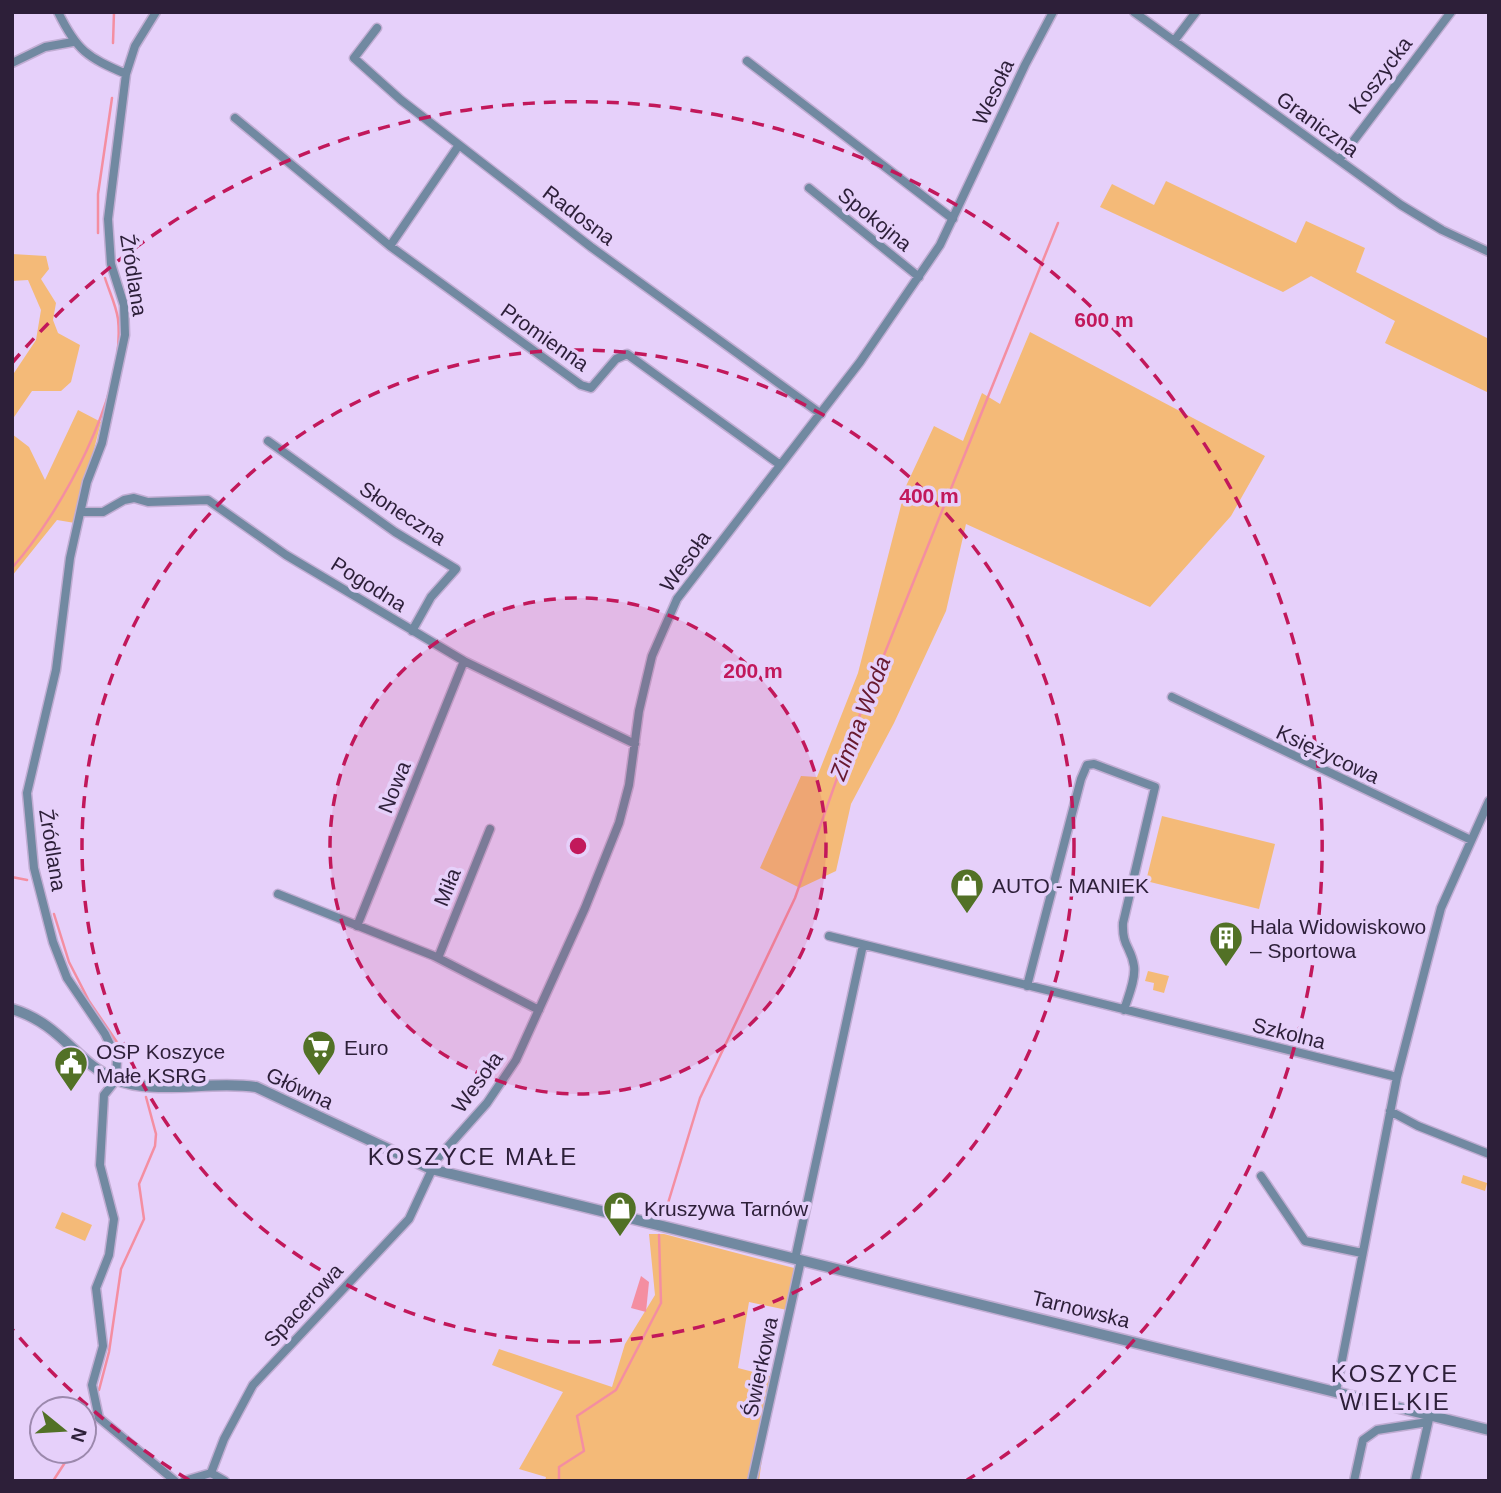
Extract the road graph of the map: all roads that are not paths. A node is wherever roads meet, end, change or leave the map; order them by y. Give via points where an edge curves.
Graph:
1 (58, 12) edge
2 (156, 12) edge
3 (1053, 12) edge
4 (1134, 12) edge
5 (1196, 12) edge
6 (1451, 12) edge
7 (377, 28) dead end
8 (1174, 41) junction
9 (73, 42) junction
10 (747, 61) dead end
11 (12, 63) edge
12 (126, 75) junction
13 (235, 118) dead end
14 (459, 145) junction
15 (1339, 160) junction
16 (809, 188) dead end
17 (953, 219) junction
18 (390, 246) junction
19 (1489, 251) edge
20 (919, 276) junction
21 (821, 414) junction
22 (268, 442) dead end
23 (779, 464) junction
24 (81, 512) junction
25 (412, 631) junction
26 (464, 661) junction
27 (1171, 697) dead end
28 (635, 744) junction
29 (1489, 801) edge
30 (490, 829) dead end
31 (1471, 840) junction
32 (278, 894) dead end
33 (358, 926) junction
34 (829, 936) dead end
35 (863, 945) junction
36 (438, 958) junction
37 (1027, 986) junction
38 (12, 1009) edge
39 (540, 1010) junction
40 (1124, 1010) junction
41 (1397, 1077) junction
42 (116, 1080) junction
43 (1390, 1111) junction
44 (1489, 1154) edge
45 (431, 1169) junction
46 (1261, 1176) dead end
47 (664, 1227) joint
48 (1362, 1253) junction
49 (798, 1259) junction
50 (1336, 1391) junction
51 (1429, 1418) junction
52 (1489, 1430) edge
53 (211, 1473) junction
54 (174, 1481) edge
55 (184, 1481) edge
56 (225, 1481) edge
57 (752, 1481) edge
58 (1354, 1481) edge
59 (1415, 1481) edge

1 - 9 street
2 - 12 street, Źródlana via 135,47
3 - 17 street, Wesoła
4 - 8 street, Graniczna
5 - 8 street
6 - 15 street, Koszycka
7 - 14 street, Radosna via 354,58
8 - 15 street, Graniczna
9 - 11 street via 45,47
9 - 12 street
10 - 17 street
12 - 24 street, Źródlana via 108,219 111,264 124,304 125,335 102,443
13 - 18 street, Promienna
14 - 18 street
14 - 21 street, Radosna
15 - 19 street, Graniczna via 1418,215
16 - 20 street, Spokojna
17 - 20 street, Wesoła
18 - 23 street, Promienna via 581,386 591,388 616,359 627,354
20 - 21 street, Wesoła
21 - 23 street, Wesoła
22 - 25 street, Słoneczna via 456,569 431,597
23 - 28 street, Wesoła via 677,599 652,656
24 - 25 street, Pogodna via 103,512 134,498 148,502 208,500 286,555
24 - 42 street, Źródlana via 70,558 56,670 27,793 29,836 53,942 66,978 117,1059
25 - 26 street, Pogodna
26 - 28 street, Pogodna
26 - 33 street, Nowa
27 - 31 street, Księżycowa
28 - 39 street, Wesoła via 619,823
29 - 31 street
30 - 36 street, Miła
31 - 41 street via 1441,908
32 - 33 street
33 - 36 street
34 - 35 street, Szkolna
35 - 37 street, Szkolna
35 - 49 street
36 - 39 street
37 - 40 street, Szkolna
37 - 40 street via 1087,765 1094,764 1155,787 1124,923 1123,942 1135,969
38 - 42 street, Główna via 51,1027
39 - 45 street, Wesoła via 516,1060 487,1103
40 - 41 street, Szkolna
41 - 43 street
42 - 45 street, Główna via 146,1086 234,1083 256,1087
42 - 54 street via 104,1095 100,1165 114,1219 109,1255 96,1288 103,1346 92,1385 99,1418
43 - 44 street
43 - 48 street
45 - 47 street, Główna
45 - 53 street, Spacerowa via 409,1219 253,1385
46 - 48 street via 1305,1241
47 - 49 street, Tarnowska
48 - 50 street
49 - 50 street, Tarnowska
49 - 57 street, Świerkowa
50 - 51 street, Tarnowska
51 - 52 street, Tarnowska
51 - 58 street via 1377,1430 1363,1440
51 - 59 street
53 - 55 street
53 - 56 street

